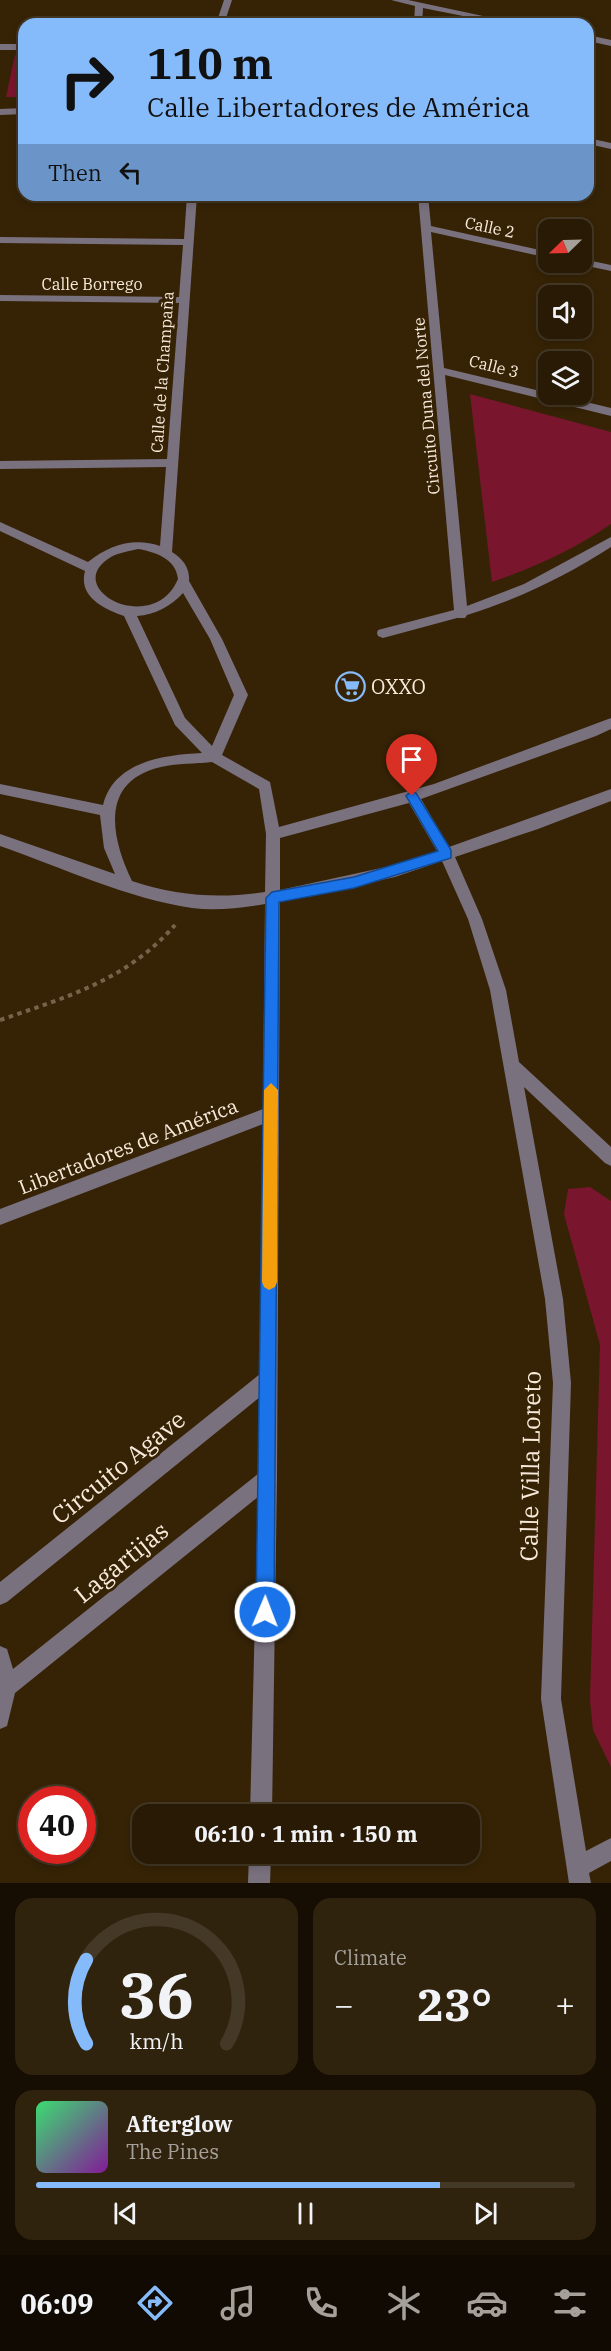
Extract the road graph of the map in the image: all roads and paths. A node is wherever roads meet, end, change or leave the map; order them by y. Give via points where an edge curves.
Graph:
1 (228, 0) edge
2 (395, 0) edge
3 (419, 4) junction
4 (222, 18) edge
5 (418, 18) edge
6 (487, 18) edge
7 (594, 39) edge
8 (611, 43) edge
9 (0, 47) edge
10 (18, 47) edge
11 (18, 111) edge
12 (0, 112) edge
13 (594, 142) edge
14 (611, 146) edge
15 (191, 201) edge
16 (423, 201) edge
17 (425, 228) junction
18 (0, 240) edge
19 (187, 242) junction
20 (538, 253) edge
21 (592, 264) edge
22 (611, 268) edge
23 (0, 298) edge
24 (183, 300) junction
25 (439, 370) junction
26 (611, 412) edge
27 (172, 463) junction
28 (0, 465) edge
29 (0, 525) edge
30 (611, 541) edge
31 (166, 551) junction
32 (90, 569) junction
33 (183, 581) junction
34 (128, 611) junction
35 (461, 615) junction
36 (383, 633) dead end
37 (611, 723) edge
38 (214, 757) junction
39 (0, 789) edge
40 (611, 795) edge
41 (412, 796) junction
42 (106, 811) junction
43 (273, 834) junction
44 (0, 840) edge
45 (446, 854) junction
46 (126, 883) junction
47 (272, 898) junction
48 (193, 902) junction
49 (0, 1020) edge
50 (513, 1067) junction
51 (271, 1113) junction
52 (611, 1158) edge
53 (0, 1217) edge
54 (269, 1378) junction
55 (268, 1477) junction
56 (0, 1595) edge
57 (0, 1656) edge
58 (6, 1687) junction
59 (0, 1719) edge
60 (261, 1804) edge
61 (611, 1849) edge
62 (260, 1864) edge
63 (579, 1875) edge
64 (259, 1883) edge

1 - 4 street
2 - 3 street
3 - 5 street
3 - 6 street
7 - 8 street
9 - 10 street
11 - 12 street
13 - 14 street
15 - 19 street, Calle de la Champaña
16 - 17 street, Circuito Duna del Norte
17 - 20 street, Calle 2
17 - 25 street, Circuito Duna del Norte
18 - 19 street
19 - 24 street, Calle de la Champaña
21 - 22 street
23 - 24 street, Calle Borrego
24 - 27 street, Calle de la Champaña
25 - 26 street, Calle 3
25 - 35 street, Circuito Duna del Norte
27 - 28 street
27 - 31 street, Calle de la Champaña
29 - 32 street
30 - 35 street via 572,568 519,594
31 - 32 street via 153,546 123,547 104,556
31 - 33 street via 180,564
32 - 34 street via 88,579 94,596 113,609
33 - 34 street via 163,605
33 - 38 street via 216,639 241,695
34 - 38 street via 180,721
35 - 36 street
37 - 41 street via 501,767
38 - 42 street via 155,763 133,774 114,793
38 - 43 street via 265,786
39 - 42 street
40 - 45 street
41 - 43 street
41 - 45 street, Calle Villa Loreto
42 - 46 street via 109,844
43 - 47 street
44 - 46 street
45 - 47 street via 354,882
45 - 50 street, Calle Villa Loreto via 475,919 498,990
46 - 48 street
47 - 48 street
47 - 51 street
48 - 49 path via 165,940 142,961 113,978
50 - 52 street
50 - 63 street, Calle Villa Loreto via 554,1299 562,1383 551,1699
51 - 53 street, Libertadores de América
51 - 54 street
54 - 55 street
54 - 56 street, Circuito Agave
55 - 58 street, Lagartijas
55 - 60 street
57 - 58 street
58 - 59 street
61 - 63 street, Calle Villa Loreto
62 - 64 street

